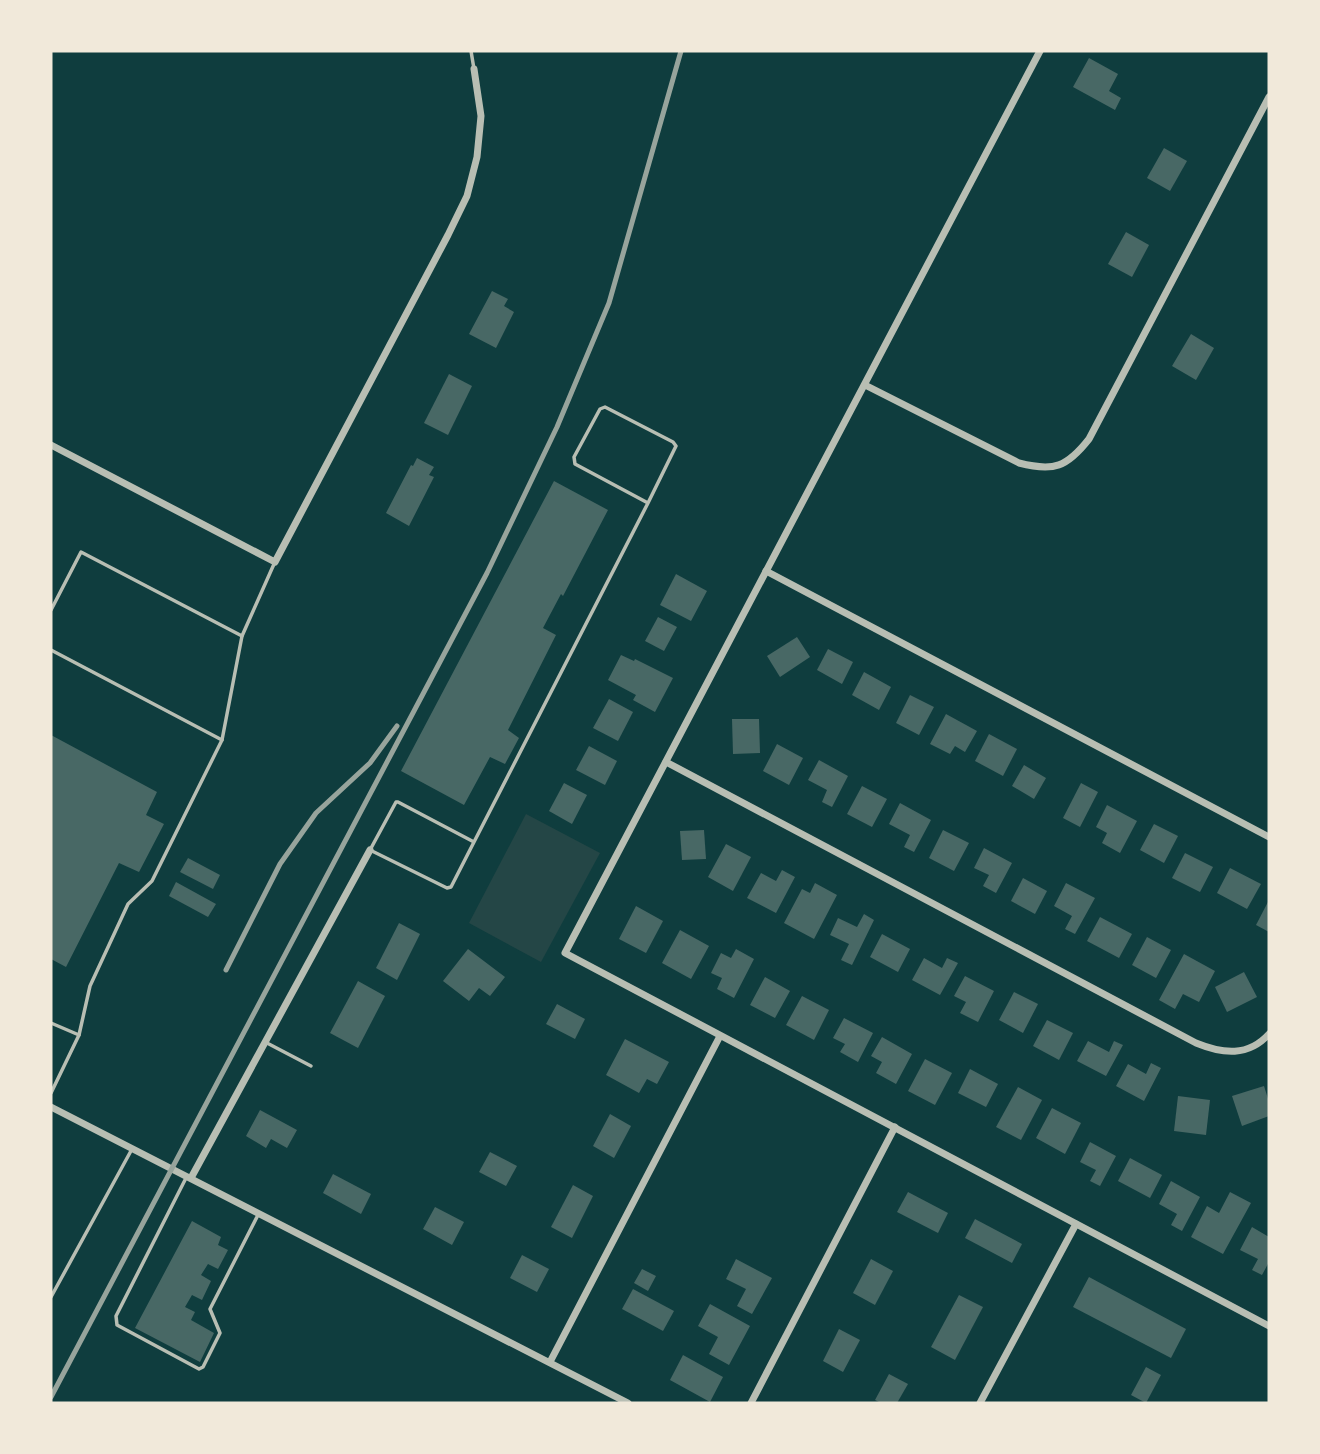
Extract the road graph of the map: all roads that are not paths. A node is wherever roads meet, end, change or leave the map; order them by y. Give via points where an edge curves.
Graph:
1 (471, 51) edge
2 (1040, 51) edge
3 (474, 69) joint
4 (1269, 97) edge
5 (865, 386) junction
6 (51, 445) edge
7 (648, 503) junction
8 (275, 562) junction
9 (766, 571) junction
10 (51, 610) edge
11 (242, 636) junction
12 (51, 650) edge
13 (222, 740) junction
14 (666, 762) junction
15 (1269, 837) edge
16 (474, 842) junction
17 (370, 850) junction
18 (51, 1023) edge
19 (1269, 1034) edge
20 (79, 1035) junction
21 (720, 1036) junction
22 (265, 1042) junction
23 (311, 1066) dead end
24 (51, 1093) edge
25 (51, 1107) edge
26 (895, 1127) junction
27 (132, 1149) junction
28 (189, 1177) junction
29 (259, 1213) junction
30 (1076, 1224) junction
31 (51, 1297) edge
32 (1269, 1326) edge
33 (550, 1362) junction
34 (628, 1403) edge
35 (751, 1403) edge
36 (980, 1403) edge

1 - 3 lane
2 - 5 street
3 - 8 street via 481,116 467,196
4 - 5 street via 1089,439 1076,455 1062,465 1039,468 1019,463
5 - 9 street
6 - 8 street
7 - 7 lane via 676,446 604,407 574,457 575,464
7 - 16 lane
8 - 11 lane
9 - 14 street
9 - 15 street
10 - 11 lane via 81,552
11 - 13 lane
12 - 13 lane
13 - 20 lane via 152,881 128,904 90,986
14 - 19 street via 1196,1043 1233,1052 1252,1048
14 - 21 street via 565,953
16 - 17 lane via 447,888
16 - 17 lane via 396,802
17 - 22 street
18 - 20 lane
20 - 24 lane
21 - 26 street
21 - 33 street
22 - 23 lane
22 - 28 street
25 - 27 street
26 - 30 street
26 - 35 street
27 - 28 street
27 - 31 lane
28 - 29 street
28 - 29 lane via 116,1316 117,1325 199,1369 220,1333 211,1309
29 - 33 street
30 - 32 street
30 - 36 street
33 - 34 street

